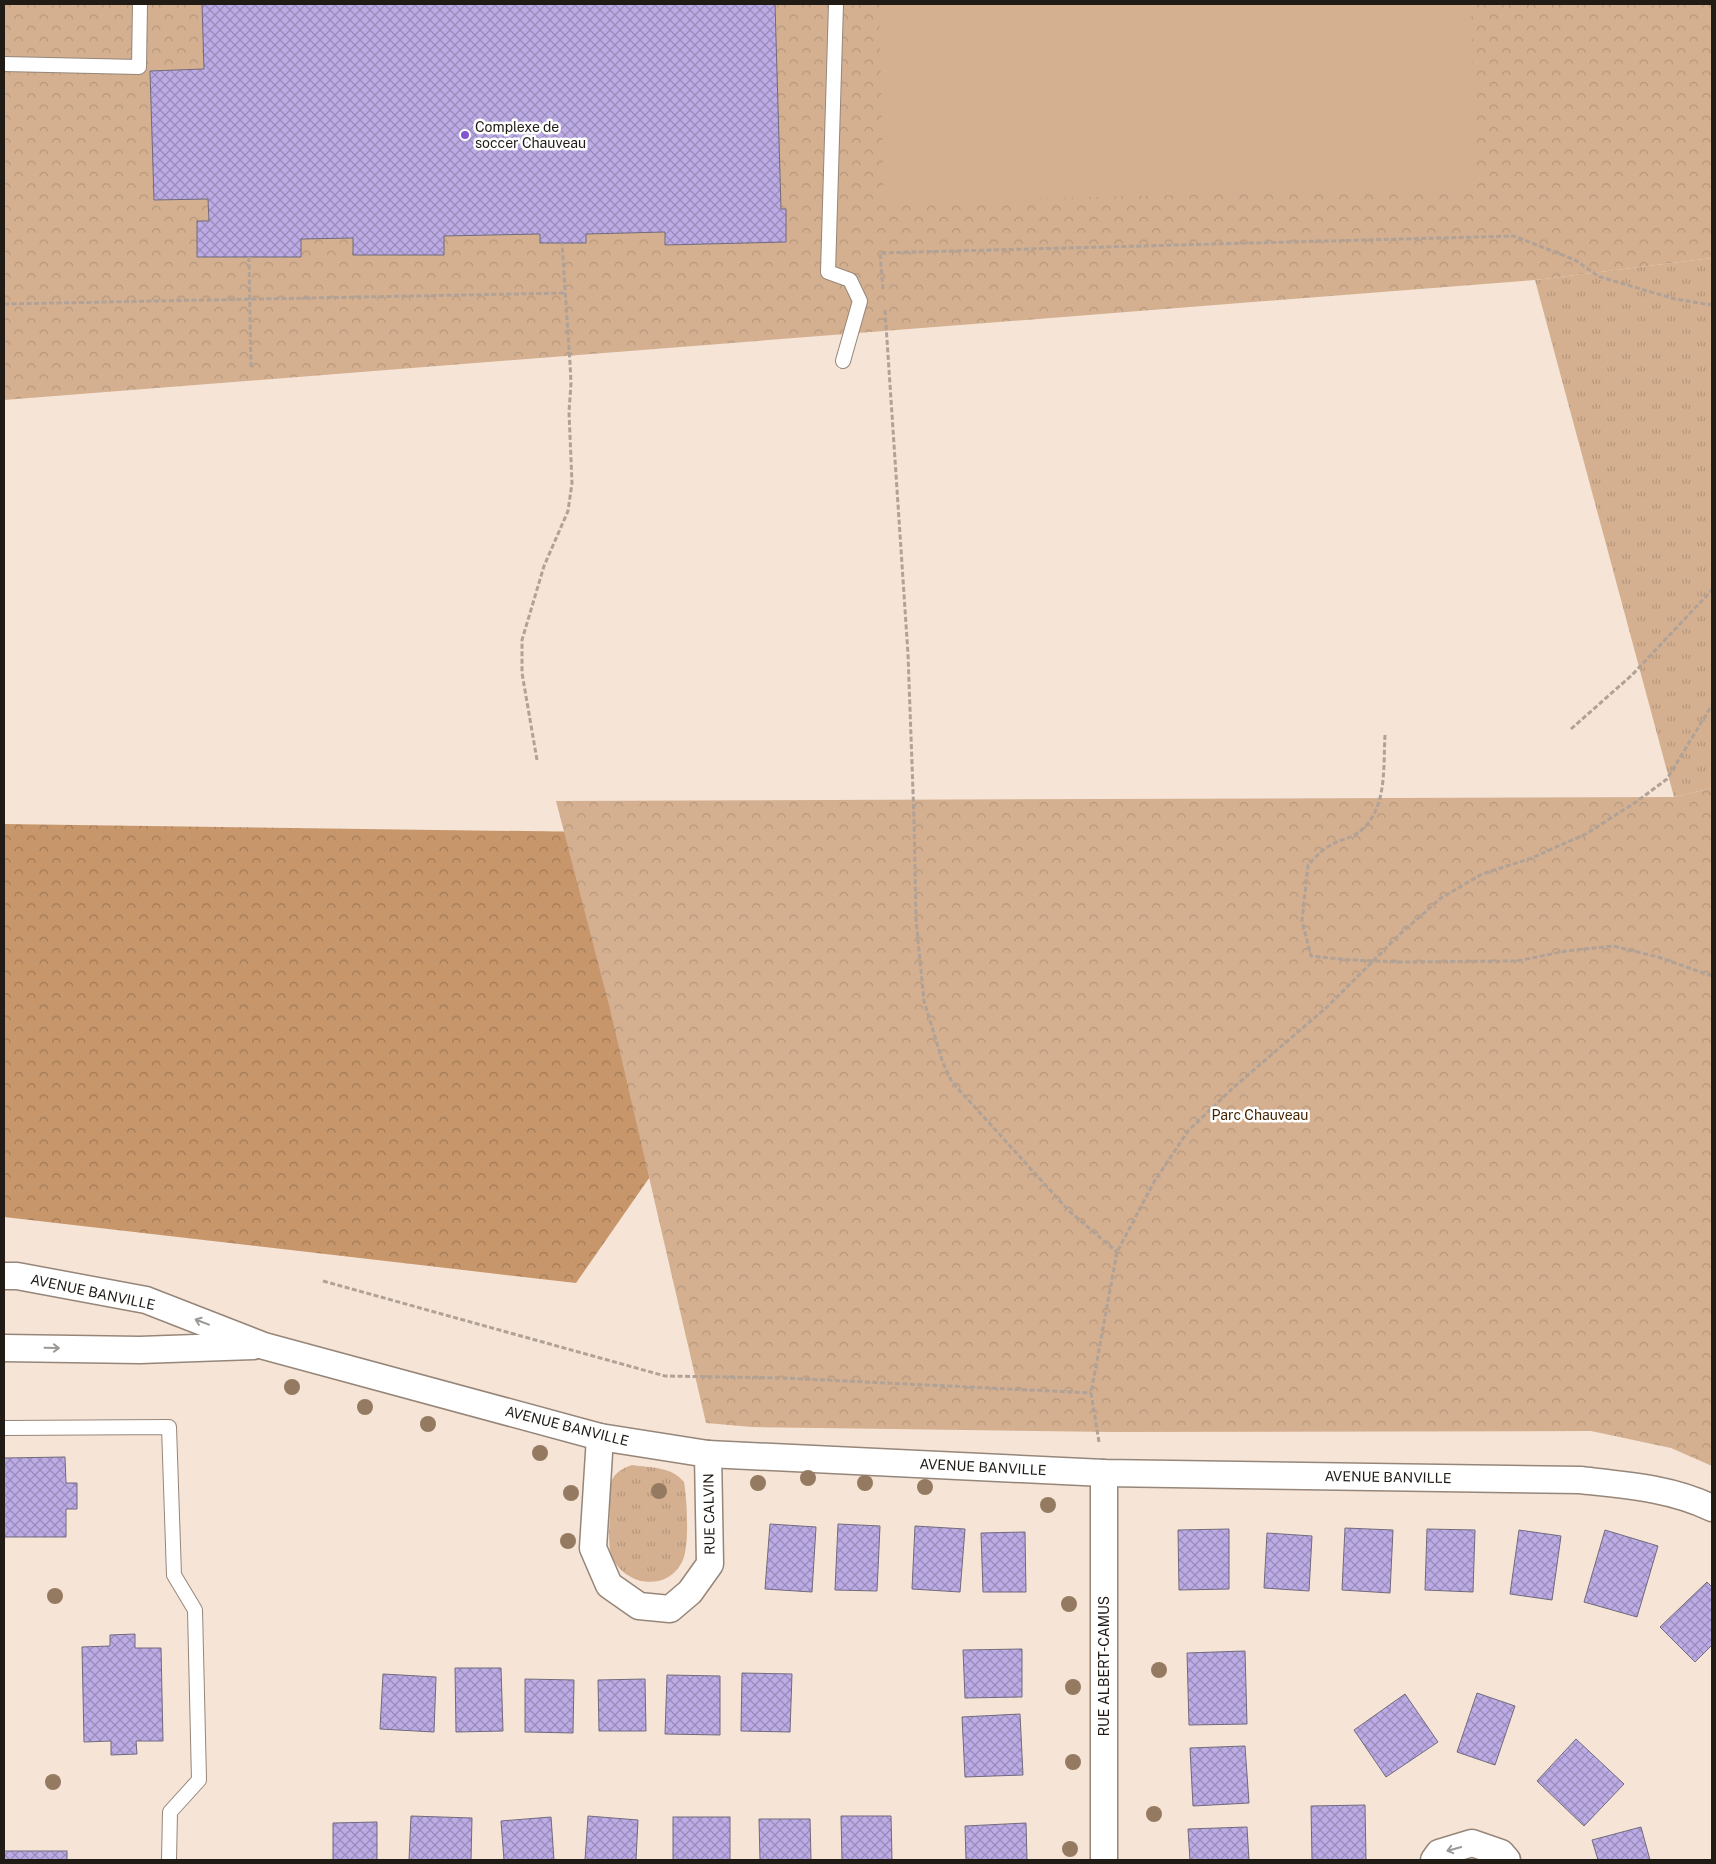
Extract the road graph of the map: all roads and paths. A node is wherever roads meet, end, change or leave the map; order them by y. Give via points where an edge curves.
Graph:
1 (140, 4) edge
2 (836, 4) edge
3 (4, 64) edge
4 (562, 243) dead end
5 (249, 257) dead end
6 (883, 292) dead end
7 (565, 293) junction
8 (250, 300) junction
9 (884, 302) dead end
10 (4, 304) edge
11 (1712, 305) edge
12 (842, 361) dead end
13 (251, 369) dead end
14 (1712, 590) edge
15 (1712, 704) edge
16 (1571, 729) dead end
17 (1385, 735) dead end
18 (537, 760) dead end
19 (1375, 961) junction
20 (1712, 976) edge
21 (1117, 1252) junction
22 (4, 1276) edge
23 (323, 1281) dead end
24 (264, 1346) junction
25 (4, 1348) edge
26 (1091, 1393) junction
27 (4, 1428) edge
28 (600, 1437) junction
29 (708, 1454) junction
30 (1104, 1473) junction
31 (1712, 1508) edge
32 (169, 1860) edge
33 (1104, 1860) edge
34 (1434, 1860) edge
35 (1507, 1860) edge

1 - 3 lane via 139,68
2 - 12 lane via 828,272 850,280 860,301
4 - 7 path
5 - 8 path
6 - 11 path via 880,253 1514,236 1575,260 1600,276 1675,300
7 - 8 path
7 - 18 path via 571,373 572,484 568,511 544,566 522,640 522,674
8 - 10 path
8 - 13 path
9 - 21 path via 908,654 916,920 924,1001 952,1082 1069,1211
14 - 16 path via 1632,674
15 - 19 path via 1667,779 1586,834 1529,859 1482,874 1441,898
17 - 19 path via 1382,789 1377,811 1365,827 1332,844 1308,865 1302,921 1311,956
19 - 20 path via 1517,961 1613,946
19 - 21 path via 1188,1131 1154,1182
21 - 26 path
24 -> 22 street, AVENUE BANVILLE via 146,1300
23 - 26 path via 665,1376 784,1378
25 -> 24 street, AVENUE BANVILLE via 140,1350
24 - 28 street, AVENUE BANVILLE
26 - 30 path
27 - 32 lane via 169,1427 174,1575 195,1610 199,1780 170,1812
28 - 29 street, AVENUE BANVILLE
28 - 29 street, RUE CALVIN via 593,1548 610,1585 639,1606 670,1609 690,1592 710,1564
29 - 30 street, AVENUE BANVILLE
30 - 31 street, AVENUE BANVILLE via 1580,1480 1646,1487
30 - 33 street, RUE ALBERT-CAMUS
35 -> 34 street via 1501,1853 1472,1843 1439,1853

